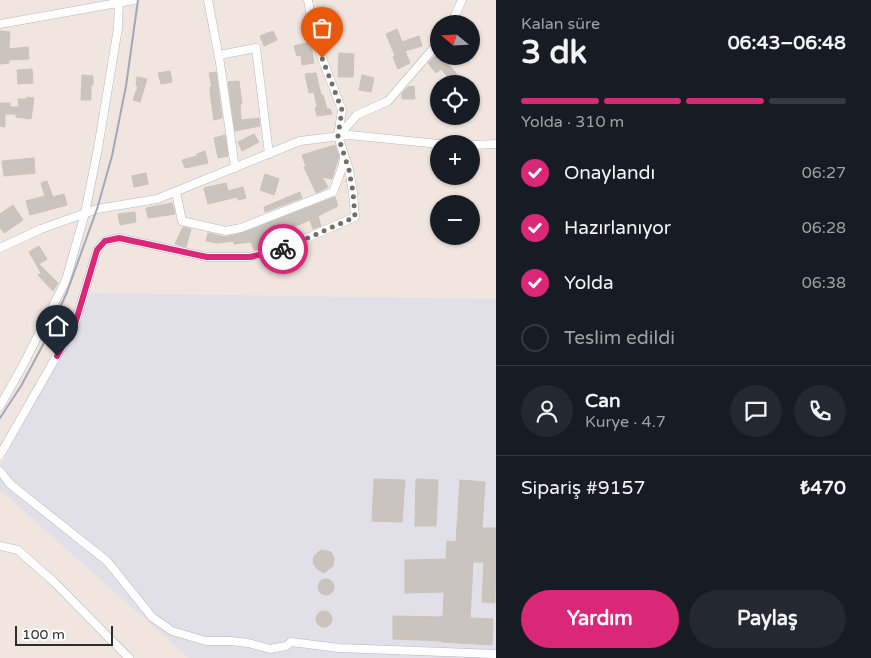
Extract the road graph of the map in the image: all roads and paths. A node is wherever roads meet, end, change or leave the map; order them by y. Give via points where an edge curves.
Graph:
1 (134, 0) edge
2 (208, 0) edge
3 (308, 0) edge
4 (462, 0) edge
5 (120, 1) edge
6 (455, 15) edge
7 (0, 24) edge
8 (430, 52) edge
9 (219, 55) junction
10 (338, 136) junction
11 (430, 143) edge
12 (496, 144) edge
13 (480, 145) edge
14 (269, 154) junction
15 (344, 156) junction
16 (235, 168) junction
17 (176, 192) junction
18 (85, 213) junction
19 (0, 247) edge
20 (0, 406) edge
21 (0, 455) edge
22 (0, 471) edge
23 (0, 546) edge
24 (496, 654) edge
25 (129, 658) edge

1 - 5 street
2 - 9 street
3 - 10 street via 315,40 342,110
4 - 6 street
5 - 7 street
5 - 18 street
8 - 10 street via 388,101 357,114
9 - 14 street via 256,48
9 - 16 street
10 - 11 street
10 - 14 street via 300,141
10 - 15 street
12 - 13 street
14 - 16 street
15 - 17 street via 333,192 240,228 226,231 182,221
15 - 21 street via 355,217 284,248 250,257 207,257 119,238 105,241 97,250 75,324
16 - 17 street
17 - 18 street via 157,200
18 - 19 street
18 - 20 street via 66,280
22 - 24 street via 10,484 106,561 152,617 172,631 206,641 248,643 270,649 291,642 339,648
23 - 25 street via 18,550

